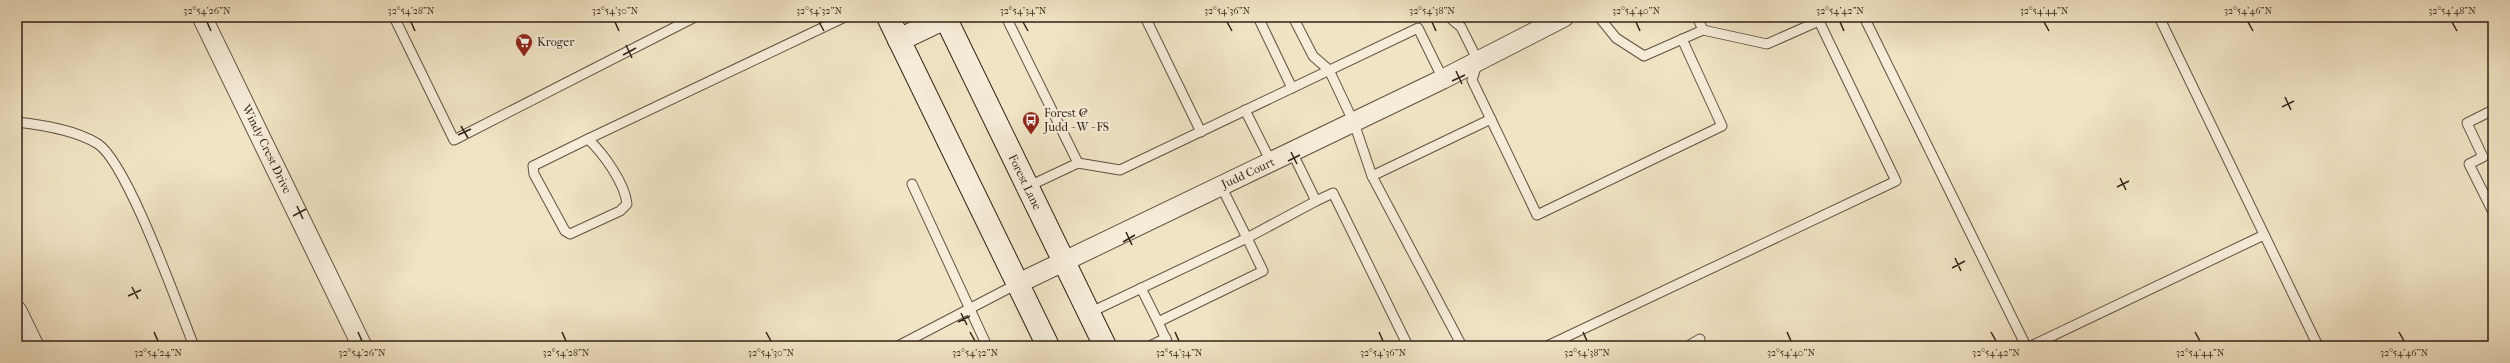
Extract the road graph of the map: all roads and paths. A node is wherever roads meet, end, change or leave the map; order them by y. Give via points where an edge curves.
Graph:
1 (202, 17) edge
2 (394, 17) edge
3 (695, 17) edge
4 (845, 17) edge
5 (888, 17) edge
6 (946, 17) edge
7 (1006, 17) edge
8 (1145, 17) edge
9 (1258, 17) edge
10 (1294, 17) edge
11 (1449, 17) edge
12 (1564, 17) edge
13 (1599, 17) edge
14 (1697, 17) edge
15 (1864, 17) edge
16 (2159, 17) edge
17 (1818, 19) edge
18 (683, 20) edge
19 (1703, 30) junction
20 (1682, 39) junction
21 (899, 40) junction
22 (1478, 62) junction
23 (1329, 70) junction
24 (1443, 79) junction
25 (1292, 88) junction
26 (1245, 110) junction
27 (2493, 110) edge
28 (1491, 119) junction
29 (17, 122) edge
30 (1354, 122) junction
31 (1201, 132) junction
32 (588, 139) junction
33 (1292, 152) junction
34 (1271, 162) junction
35 (1078, 163) junction
36 (1372, 176) junction
37 (912, 184) dead end
38 (1221, 186) junction
39 (1027, 187) junction
40 (1316, 202) junction
41 (2493, 212) edge
42 (2264, 235) junction
43 (1247, 238) junction
44 (1063, 261) junction
45 (1017, 284) junction
46 (1141, 288) junction
47 (970, 309) junction
48 (17, 311) edge
49 (1089, 313) junction
50 (1158, 322) junction
51 (1700, 339) dead end
52 (1168, 342) edge
53 (34, 346) edge
54 (194, 346) edge
55 (362, 346) edge
56 (898, 346) edge
57 (987, 346) edge
58 (1048, 346) edge
59 (1105, 346) edge
60 (1150, 346) edge
61 (1408, 346) edge
62 (1462, 346) edge
63 (1547, 346) edge
64 (1688, 346) edge
65 (2026, 346) edge
66 (2031, 346) edge
67 (2318, 346) edge

1 - 55 street, Windy Crest Drive
2 - 18 lane via 454,140
3 - 18 lane
4 - 32 lane
5 - 21 main road
6 - 21 main road
6 - 39 main road, Forest Lane
7 - 35 lane
8 - 31 lane
9 - 25 lane
10 - 23 lane via 1313,56
11 - 22 lane via 1461,27
12 - 22 street, Judd Court
13 - 20 lane via 1616,38 1644,56
14 - 19 lane
15 - 65 lane
16 - 42 lane
17 - 19 lane via 1767,44
17 - 63 lane via 1896,181
19 - 20 lane
20 - 28 lane via 1722,126 1537,215
21 - 45 main road
22 - 24 street, Judd Court
22 - 28 lane via 1472,80
23 - 24 lane via 1418,28
23 - 25 lane
23 - 30 lane
24 - 30 street, Judd Court
25 - 26 lane
26 - 31 lane
26 - 34 lane
27 - 41 lane via 2467,123 2483,157 2469,164
28 - 36 lane
29 - 54 lane via 80,136 99,145 111,158 148,234
30 - 33 street, Judd Court
30 - 36 lane
31 - 35 lane via 1120,170
32 - 32 lane via 533,166 534,174 565,231 570,234 620,211 626,204 626,196 602,152
33 - 34 street, Judd Court
33 - 40 lane
34 - 38 street, Judd Court
35 - 39 lane
36 - 62 lane
37 - 47 lane
38 - 43 lane
38 - 44 street, Judd Court
39 - 44 main road, Forest Lane
40 - 43 lane
40 - 61 lane via 1333,193
42 - 66 lane
42 - 67 lane
43 - 46 lane
43 - 50 lane via 1263,271
44 - 45 street, Judd Court
44 - 49 main road, Forest Lane
45 - 47 lane
45 - 58 main road
46 - 49 lane
46 - 50 lane
47 - 56 lane
47 - 57 lane
48 - 53 street
49 - 59 main road, Forest Lane
50 - 52 lane
51 - 64 lane
52 - 60 lane

